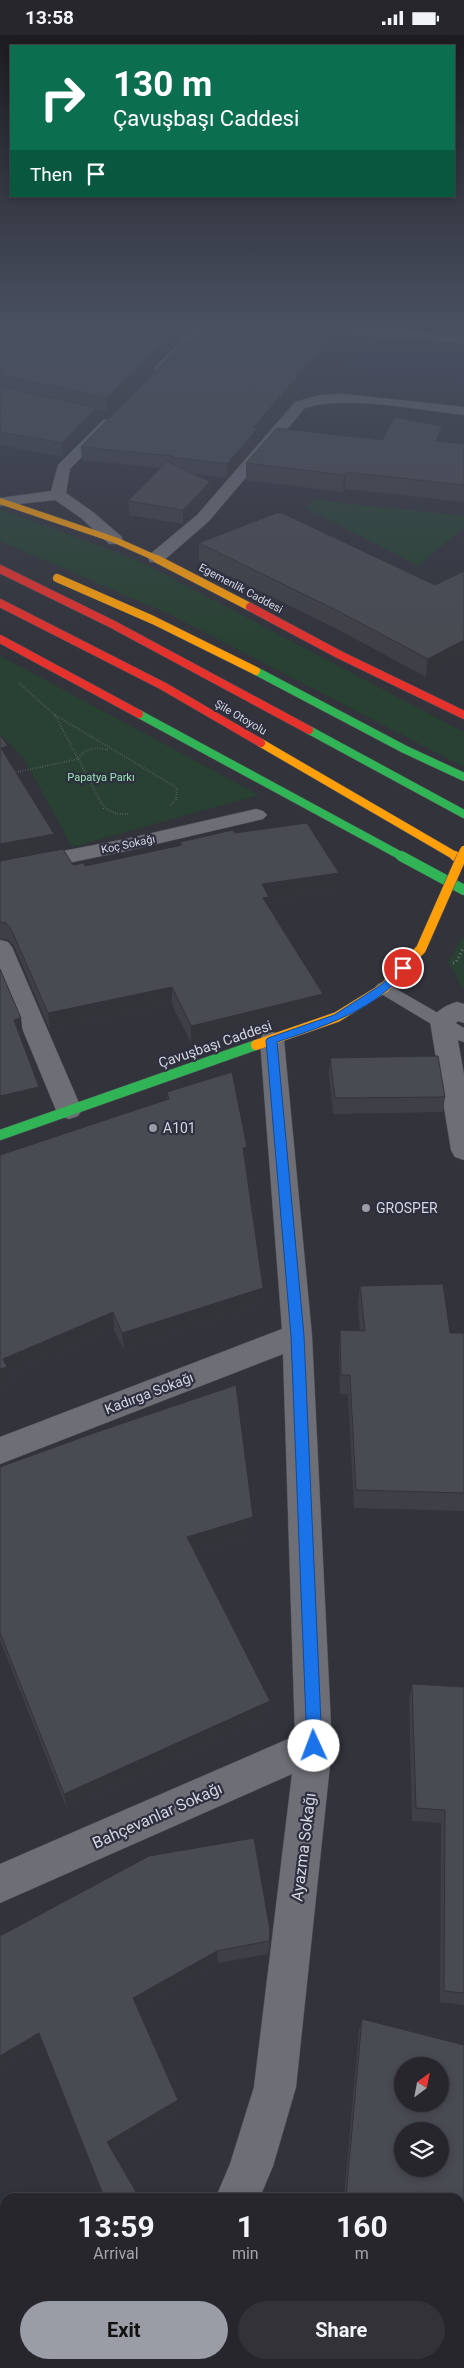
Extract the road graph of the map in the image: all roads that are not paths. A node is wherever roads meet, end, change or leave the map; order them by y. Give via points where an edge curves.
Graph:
1 (93, 438) edge
2 (272, 438) edge
3 (58, 495) junction
4 (2, 501) edge
5 (115, 540) junction
6 (156, 558) junction
7 (0, 569) edge
8 (46, 574) dead end
9 (0, 603) edge
10 (0, 639) edge
11 (464, 715) edge
12 (464, 777) edge
13 (464, 814) edge
14 (256, 815) dead end
15 (464, 850) edge
16 (464, 861) edge
17 (0, 871) edge
18 (464, 890) edge
19 (0, 947) edge
20 (384, 988) junction
21 (453, 1018) edge
22 (464, 1036) edge
23 (272, 1040) junction
24 (69, 1110) junction
25 (0, 1135) edge
26 (464, 1150) edge
27 (297, 1336) junction
28 (0, 1451) edge
29 (314, 1746) junction
30 (0, 1884) edge
31 (240, 2193) edge

1 - 3 street via 63,468
2 - 6 street via 203,518
3 - 4 street
3 - 5 street
4 - 5 main road, Egemenlik Caddesi
5 - 6 main road, Egemenlik Caddesi
6 - 11 main road, Egemenlik Caddesi via 340,655
7 - 13 main road, Şile Otoyolu via 112,624
8 - 12 main road via 128,607
9 - 16 main road, Şile Otoyolu via 163,686
10 - 18 main road
14 - 17 street, Koç Sokağı
15 - 20 main road, Çavuşbaşı Caddesi, bridge via 421,949
19 - 24 street
20 - 21 lane
20 - 23 main road, Çavuşbaşı Caddesi via 337,1017
21 - 22 lane
21 - 26 street
23 - 24 main road, Çavuşbaşı Caddesi
23 - 27 street, Ayazma Sokağı
24 - 25 main road, Çavuşbaşı Caddesi
27 - 28 street, Kadırga Sokağı
27 - 29 street, Ayazma Sokağı
29 - 30 street, Bahçevanlar Sokağı
29 - 31 street, Ayazma Sokağı via 275,2087

